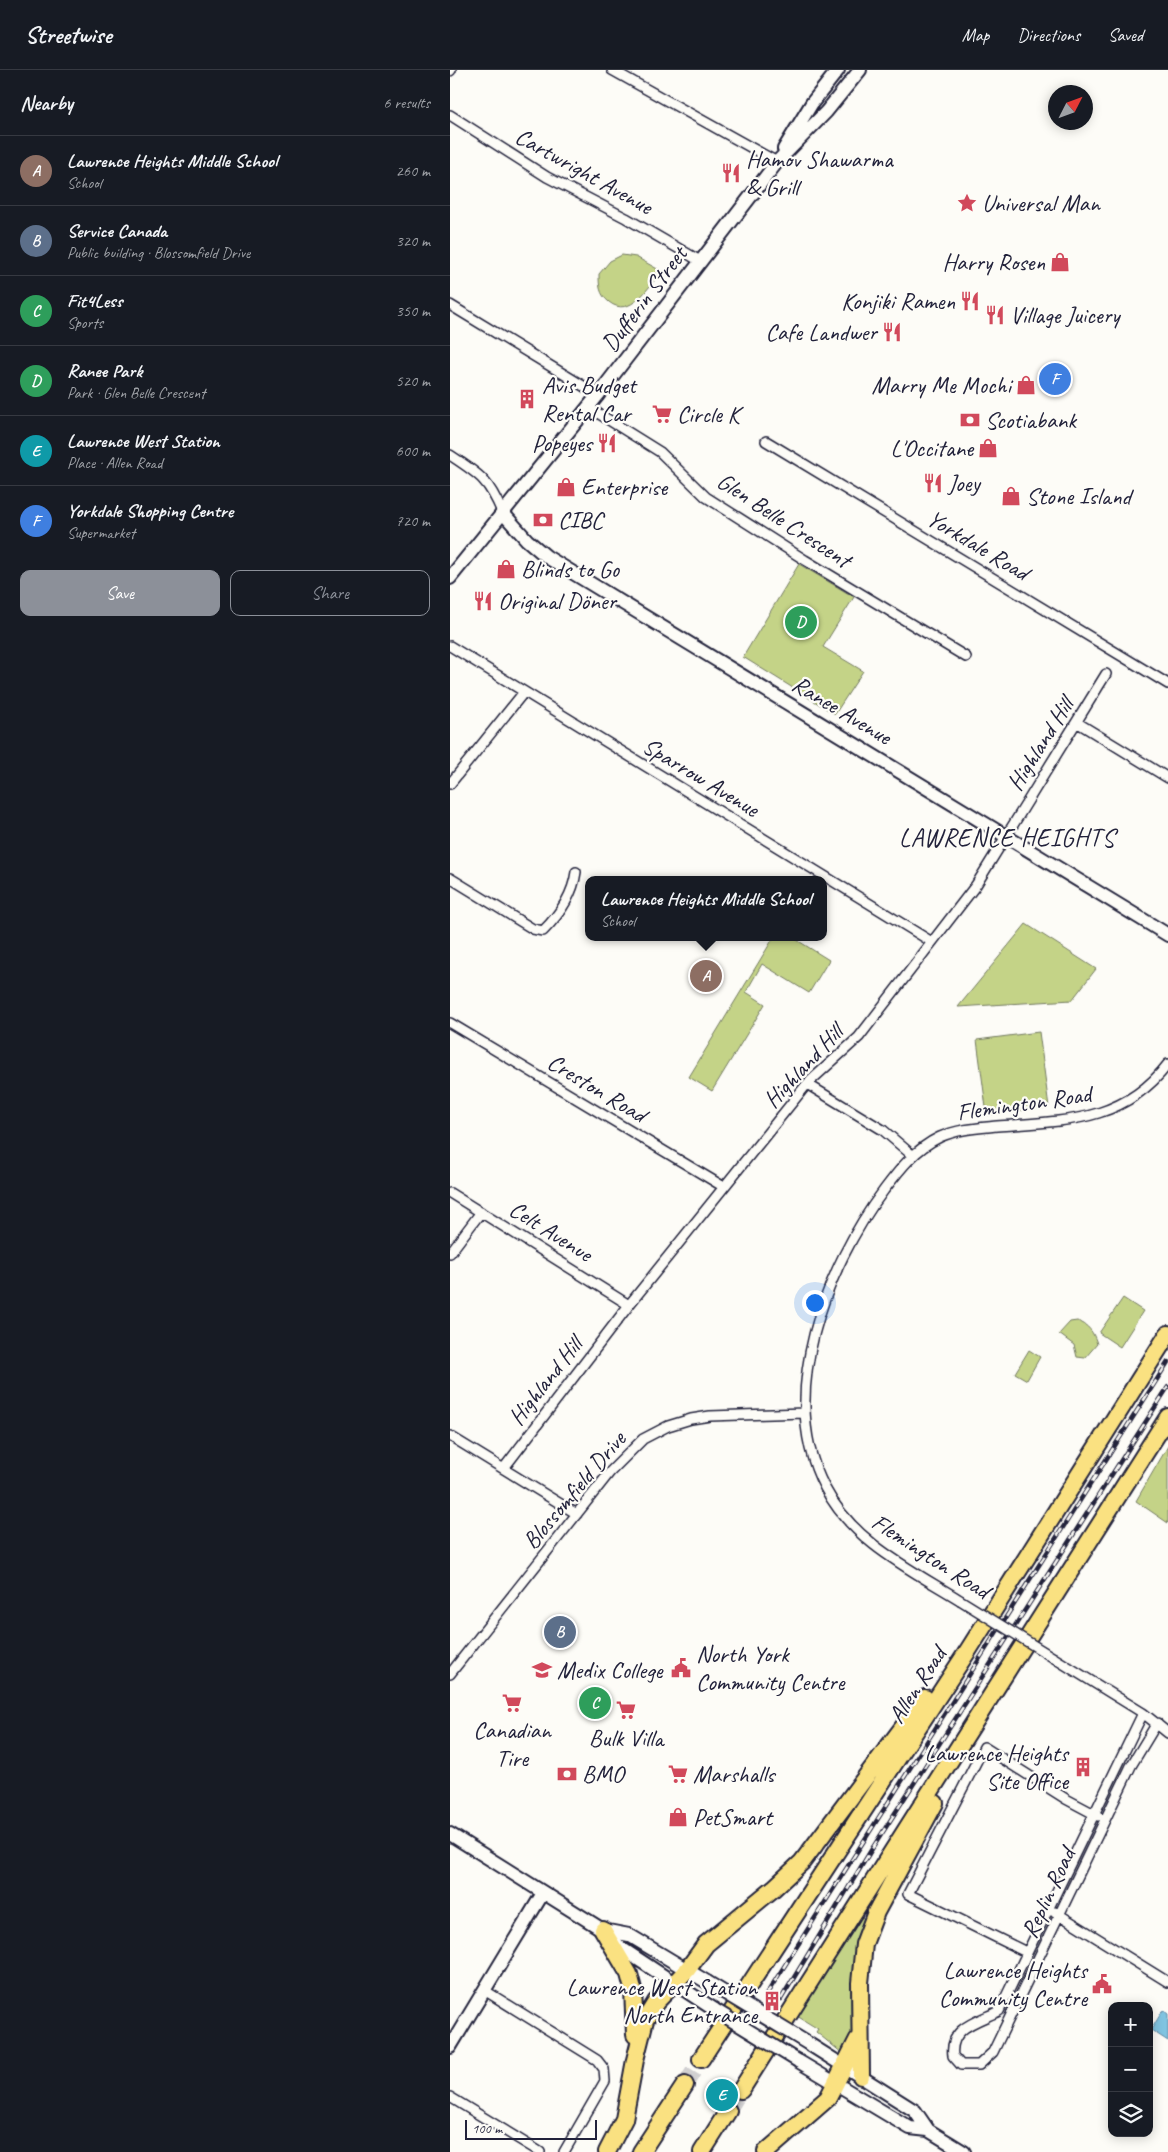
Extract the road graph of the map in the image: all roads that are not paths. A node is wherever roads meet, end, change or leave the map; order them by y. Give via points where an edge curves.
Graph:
1 (612, 70) edge
2 (838, 70) edge
3 (860, 70) edge
4 (450, 115) edge
5 (777, 162) junction
6 (696, 266) junction
7 (450, 305) edge
8 (598, 394) junction
9 (588, 407) junction
10 (766, 441) dead end
11 (450, 455) edge
12 (502, 512) junction
13 (450, 578) edge
14 (450, 646) edge
15 (966, 657) dead end
16 (1106, 674) dead end
17 (1168, 684) edge
18 (524, 692) junction
19 (1078, 723) junction
20 (1168, 778) edge
21 (450, 784) edge
22 (1006, 835) junction
23 (576, 872) dead end
24 (824, 876) edge
25 (450, 878) edge
26 (827, 878) edge
27 (1168, 935) edge
28 (932, 942) junction
29 (450, 1023) edge
30 (1168, 1064) edge
31 (807, 1084) junction
32 (912, 1155) junction
33 (724, 1187) junction
34 (450, 1193) edge
35 (481, 1212) junction
36 (450, 1253) edge
37 (630, 1305) junction
38 (1168, 1334) edge
39 (806, 1413) junction
40 (1168, 1417) edge
41 (450, 1436) edge
42 (504, 1468) junction
43 (577, 1514) junction
44 (968, 1649) junction
45 (1007, 1672) junction
46 (450, 1674) edge
47 (1143, 1713) junction
48 (1157, 1723) junction
49 (1168, 1733) edge
50 (1095, 1814) junction
51 (1105, 1819) junction
52 (450, 1834) edge
53 (543, 1893) junction
54 (1048, 1908) junction
55 (1060, 1915) junction
56 (603, 1930) junction
57 (1026, 1952) junction
58 (687, 1970) junction
59 (1168, 1982) edge
60 (674, 1984) junction
61 (484, 1990) junction
62 (860, 2029) junction
63 (450, 2047) edge
64 (701, 2059) tunnel mouth
65 (634, 2060) junction
66 (845, 2066) junction
67 (861, 2076) junction
68 (685, 2085) tunnel mouth
69 (835, 2085) junction
70 (741, 2090) tunnel mouth
71 (450, 2097) edge
72 (728, 2111) tunnel mouth
73 (928, 2130) junction
74 (540, 2152) edge
75 (564, 2152) edge
76 (607, 2152) edge
77 (641, 2152) edge
78 (702, 2152) edge
79 (766, 2152) edge
80 (964, 2152) edge

1 - 5 street
2 - 5 main road, Dufferin Street via 812,103
3 - 5 main road, Dufferin Street via 826,112
4 - 6 street, Cartwright Avenue via 547,177 626,218
5 - 6 main road, Dufferin Street
6 - 8 main road, Dufferin Street
7 - 8 street
8 - 9 main road, Dufferin Street
9 - 12 main road, Dufferin Street
9 - 15 street, Glen Belle Crescent via 660,452 706,497
10 - 17 street, Yorkdale Road
11 - 12 street via 476,472 492,488
12 - 13 main road, Dufferin Street
12 - 22 main road, Ranee Avenue via 527,540 547,556
14 - 18 street, Sparrow Avenue
16 - 19 street, Highland Hill
18 - 21 street
18 - 24 street, Sparrow Avenue
19 - 20 street
19 - 22 street, Highland Hill
22 - 27 main road, Ranee Avenue
22 - 28 street, Highland Hill via 976,885
23 - 25 street via 574,886 543,931 533,929
26 - 28 street, Sparrow Avenue
28 - 31 street, Highland Hill via 859,1037
29 - 33 street, Creston Road
30 - 32 street, Flemington Road via 1143,1090 1103,1113 1078,1120 957,1130
31 - 32 street via 883,1130
31 - 33 street, Highland Hill
32 - 39 street, Flemington Road via 862,1222 832,1280 814,1333
33 - 37 street, Highland Hill
34 - 35 street, Celt Avenue
35 - 36 street
35 - 37 street, Celt Avenue
37 - 42 street, Highland Hill
38 - 44 highway, Allen Road
39 - 43 street, Blossomfield Drive via 710,1416 668,1426 643,1439 630,1451
39 - 47 street, Flemington Road, bridge via 809,1443 818,1472 830,1498 847,1521 880,1550
40 - 45 highway
41 - 42 street
42 - 43 street
43 - 46 street, Blossomfield Drive
44 - 58 highway via 956,1654 802,1862 706,1944
44 - 64 highway, Allen Road
45 - 62 highway via 876,1912 864,1944
45 - 70 highway
47 - 48 street, Flemington Road
47 - 50 street, Replin Road
48 - 49 street, Flemington Road
48 - 51 street, Replin Road
50 - 51 street
50 - 54 street, Replin Road
50 - 57 street via 984,1748 908,1894
51 - 55 street, Replin Road
52 - 53 main road
53 - 56 main road
53 - 61 main road
54 - 55 street
54 - 57 street, Replin Road
55 - 57 street, Replin Road via 993,2052 979,2066 961,2064 953,2056 954,2039 962,2028 999,2011
55 - 59 street
56 - 58 main road via 629,1935
56 - 60 main road via 621,1948
56 - 65 highway via 629,1974 633,1989 636,2017
58 - 60 highway
58 - 66 main road, bridge
60 - 65 highway via 656,2002 645,2020
60 - 69 main road, bridge
61 - 63 main road
61 - 75 street via 597,2060 604,2069 605,2081
62 - 66 highway
62 - 67 highway
65 - 76 highway via 624,2119
66 - 67 main road
66 - 69 highway
67 - 73 main road via 915,2111
68 - 77 highway
69 - 73 main road via 910,2128
69 - 79 highway via 820,2107
71 - 74 street
72 - 78 highway
73 - 80 main road

